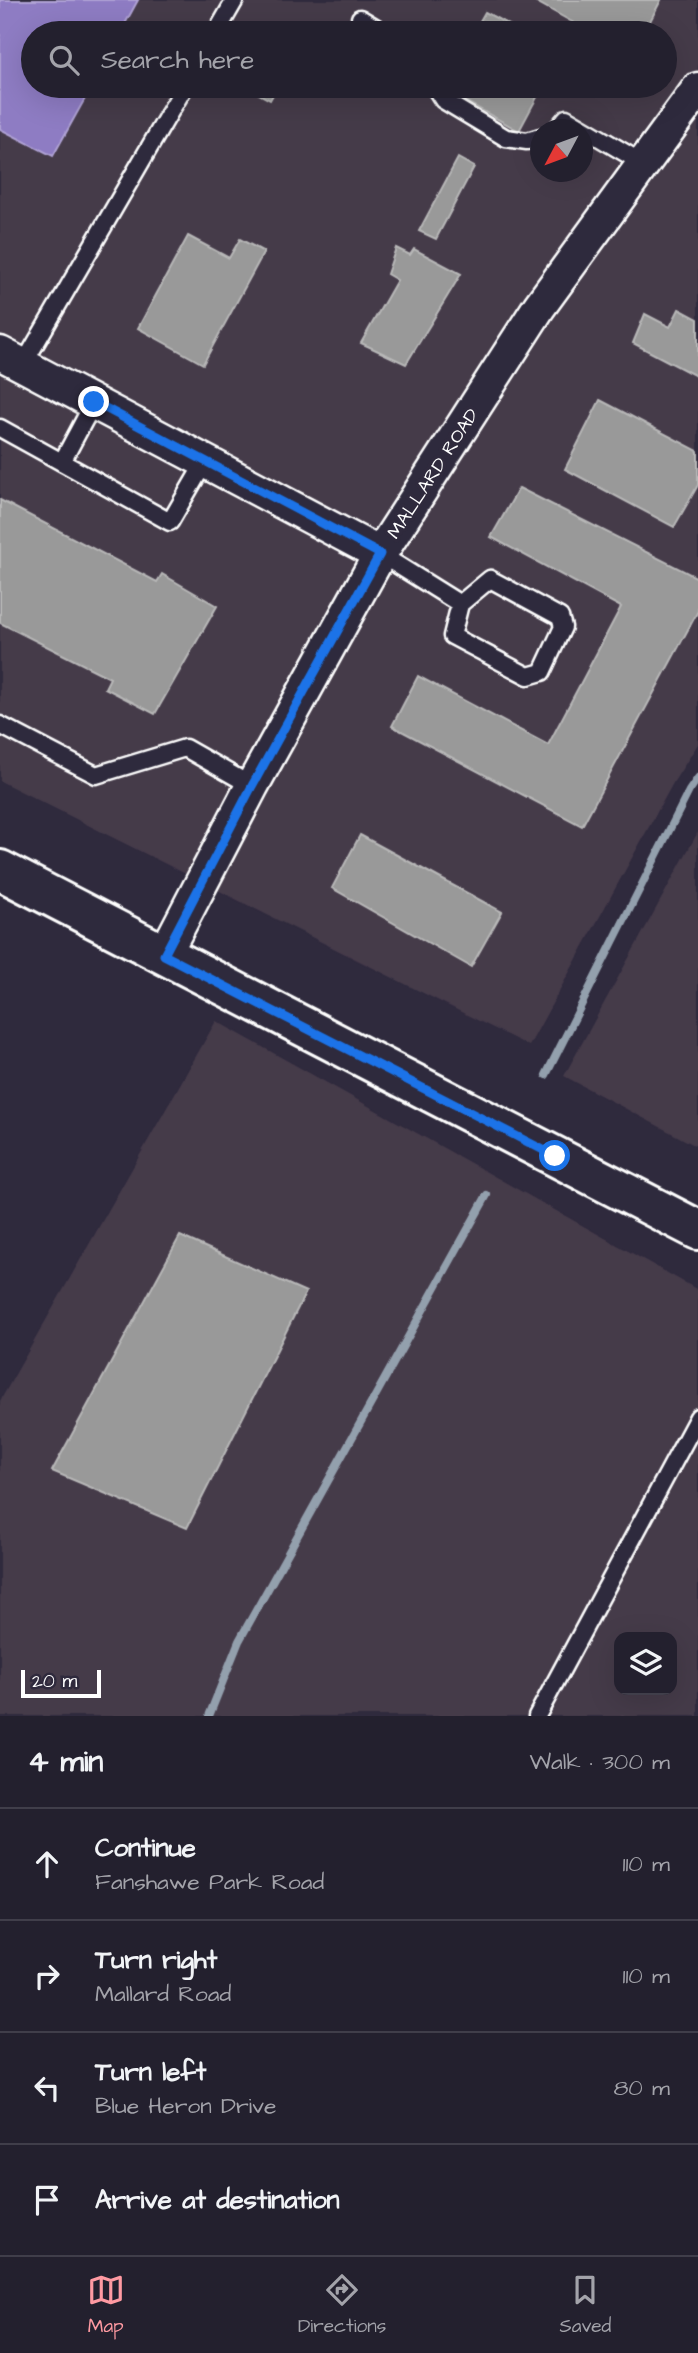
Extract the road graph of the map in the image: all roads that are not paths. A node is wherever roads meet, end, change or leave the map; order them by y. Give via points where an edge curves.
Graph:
1 (235, 0) edge
2 (360, 18) dead end
3 (223, 21) edge
4 (365, 21) edge
5 (698, 89) edge
6 (177, 98) edge
7 (442, 98) edge
8 (593, 134) edge
9 (530, 140) edge
10 (644, 164) junction
11 (7, 358) edge
12 (94, 402) junction
13 (0, 428) edge
14 (206, 460) junction
15 (62, 462) junction
16 (380, 554) junction
17 (460, 604) junction
18 (0, 725) edge
19 (252, 786) junction
20 (0, 870) edge
21 (164, 955) junction
22 (698, 1230) edge
23 (698, 1417) edge
24 (537, 1716) edge

1 - 3 lane
2 - 4 lane
5 - 10 street, MALLARD ROAD
6 - 11 lane
7 - 9 lane via 506,138
8 - 10 lane
10 - 16 street, MALLARD ROAD via 539,307
11 - 12 street
12 - 14 street
12 - 15 lane
13 - 15 lane
14 - 15 lane via 170,522
14 - 16 street
16 - 17 lane
16 - 19 street, MALLARD ROAD
17 - 17 lane via 452,636 528,676 542,672 563,627 560,617 489,579
18 - 19 lane via 96,775 185,748
19 - 21 street, MALLARD ROAD
20 - 21 main road
21 - 22 main road
23 - 24 lane

